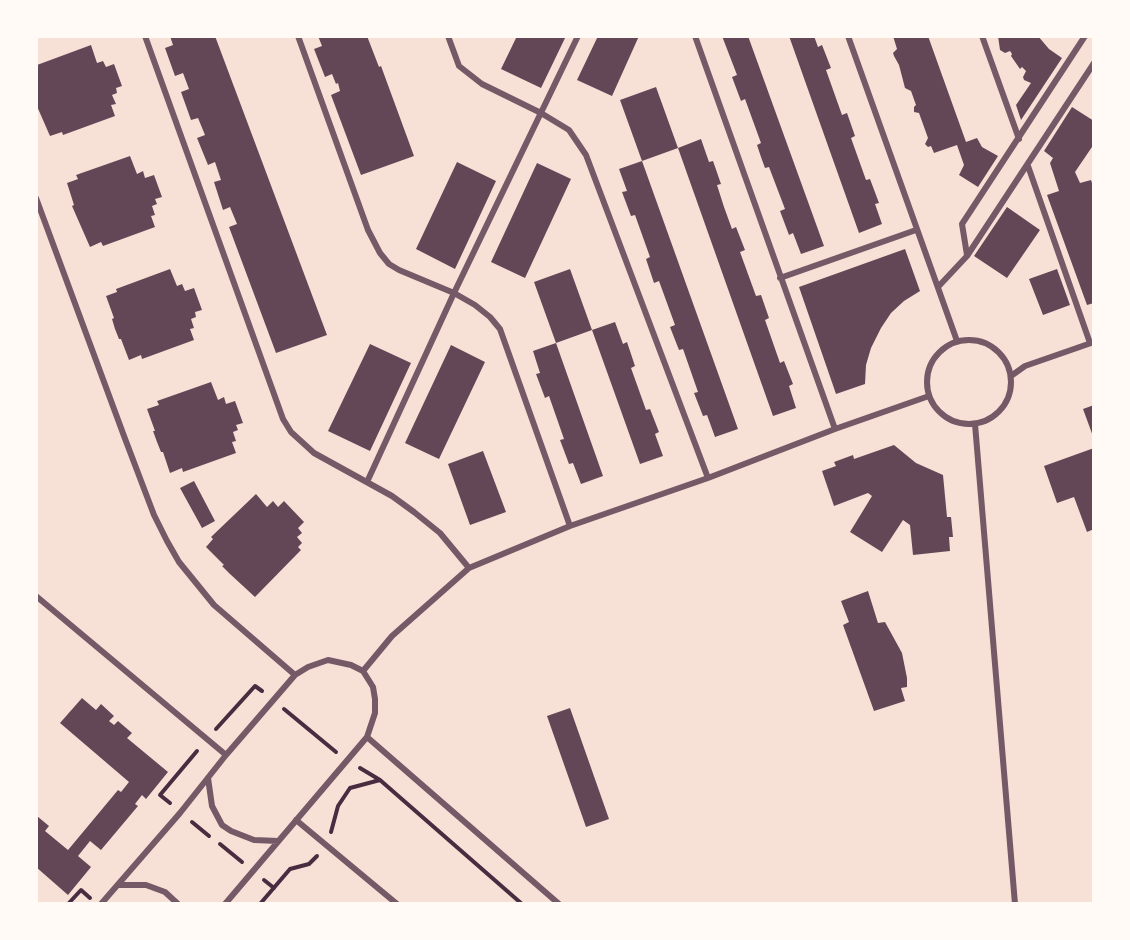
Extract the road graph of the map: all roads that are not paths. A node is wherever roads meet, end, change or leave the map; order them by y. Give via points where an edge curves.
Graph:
1 (146, 36) edge
2 (298, 36) edge
3 (448, 36) edge
4 (579, 36) edge
5 (695, 36) edge
6 (848, 36) edge
7 (982, 36) edge
8 (1085, 36) edge
9 (1094, 63) edge
10 (541, 113) junction
11 (1019, 139) junction
12 (1028, 166) junction
13 (36, 198) edge
14 (916, 230) junction
15 (967, 256) junction
16 (780, 278) junction
17 (938, 287) junction
18 (454, 293) junction
19 (957, 341) junction
20 (1092, 343) edge
21 (1011, 376) junction
22 (929, 396) junction
23 (975, 424) junction
24 (835, 429) junction
25 (708, 478) junction
26 (367, 482) junction
27 (570, 526) junction
28 (469, 568) junction
29 (36, 596) edge
30 (363, 671) junction
31 (294, 675) junction
32 (367, 737) junction
33 (226, 755) junction
34 (208, 777) junction
35 (296, 820) junction
36 (278, 841) junction
37 (118, 885) junction
38 (99, 904) edge
39 (178, 904) edge
40 (225, 904) edge
41 (398, 904) edge
42 (559, 904) edge
43 (1015, 904) edge

1 - 26 street via 284,419 291,432 314,453
2 - 18 street via 368,230 380,253 399,270
3 - 10 street via 459,66 483,85
4 - 10 street
5 - 16 street
6 - 14 street
7 - 11 street
8 - 11 street
9 - 12 street
10 - 18 street
10 - 25 street via 569,130 586,155
11 - 15 street via 962,224
12 - 15 street
12 - 20 street
13 - 31 street via 167,541 214,604
14 - 16 street
14 - 17 street
15 - 17 street
16 - 24 street
17 - 19 street
18 - 26 street
18 - 27 street via 475,305 500,329
19 - 21 street via 975,339 988,343 1003,357
19 - 22 street via 937,354 930,366
20 - 21 street via 1025,366
21 - 23 street via 1007,402 993,417
22 - 23 street via 951,420
22 - 24 street
23 - 43 street
24 - 25 street
25 - 27 street
26 - 28 street via 431,526
27 - 28 street
28 - 30 street via 392,636
29 - 33 street
30 - 31 street via 328,660
30 - 32 street via 374,687 375,699
31 - 33 street
32 - 35 street
32 - 42 street
33 - 34 street
34 - 36 street via 212,806 222,825 254,840
34 - 37 street
35 - 36 street
35 - 41 street
36 - 40 street
37 - 38 street
37 - 39 street via 146,885 165,892

